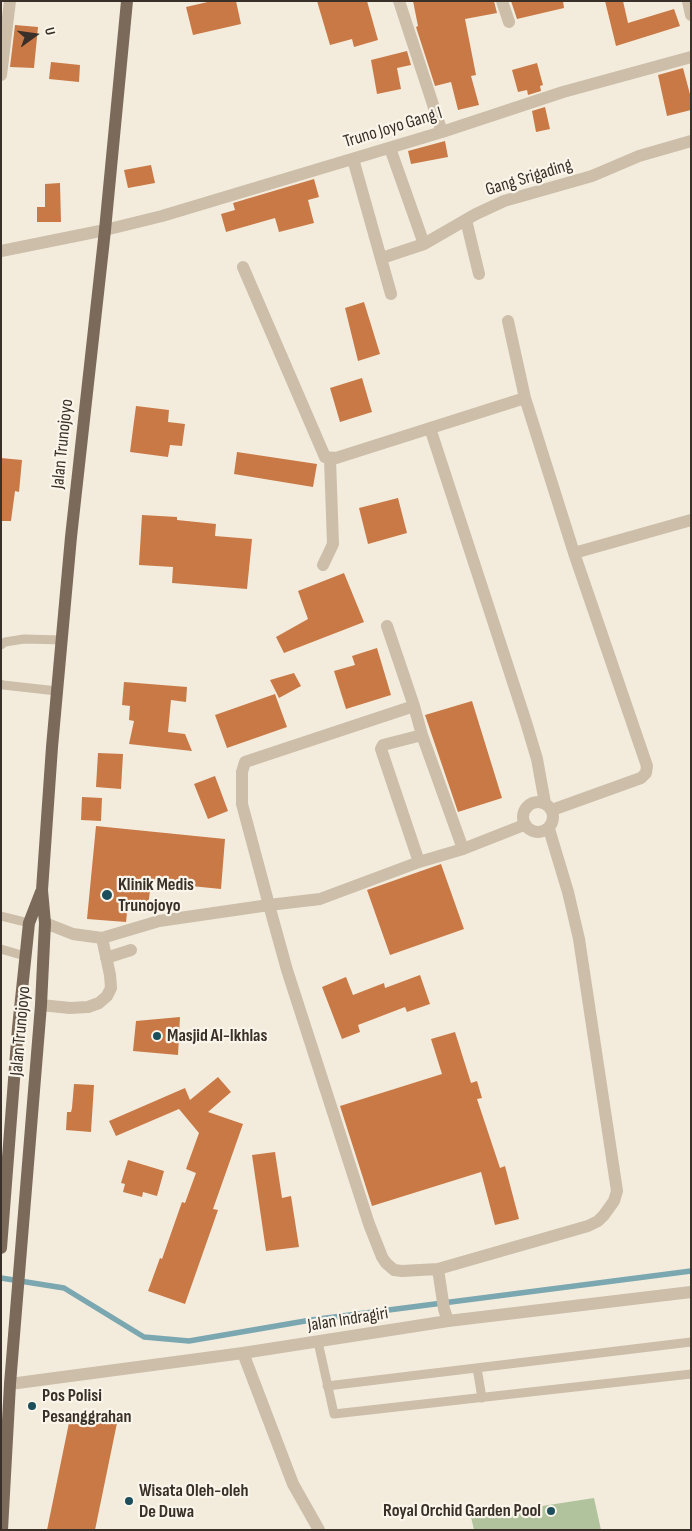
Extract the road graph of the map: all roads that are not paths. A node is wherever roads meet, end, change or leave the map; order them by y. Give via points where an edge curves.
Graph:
1 (10, 1) edge
2 (127, 1) edge
3 (398, 1) edge
4 (502, 1) edge
5 (688, 1) edge
6 (691, 15) edge
7 (509, 22) dead end
8 (691, 57) edge
9 (1, 75) edge
10 (442, 132) junction
11 (691, 141) edge
12 (390, 148) junction
13 (353, 159) junction
14 (466, 220) junction
15 (105, 230) junction
16 (424, 244) junction
17 (1, 251) edge
18 (382, 258) junction
19 (242, 267) dead end
20 (479, 274) dead end
21 (391, 294) dead end
22 (508, 321) dead end
23 (525, 398) junction
24 (430, 428) junction
25 (330, 458) junction
26 (691, 520) edge
27 (574, 553) junction
28 (323, 565) dead end
29 (387, 626) dead end
30 (62, 640) junction
31 (2, 642) edge
32 (1, 684) edge
33 (57, 691) junction
34 (414, 706) junction
35 (422, 735) junction
36 (548, 807) junction
37 (524, 825) junction
38 (549, 829) junction
39 (462, 849) junction
40 (419, 862) junction
41 (42, 890) junction
42 (269, 906) junction
43 (1, 916) edge
44 (29, 923) junction
45 (46, 923) junction
46 (102, 938) junction
47 (1, 949) edge
48 (130, 950) dead end
49 (26, 956) junction
50 (106, 958) junction
51 (41, 1005) junction
52 (1, 1248) edge
53 (438, 1271) junction
54 (691, 1292) edge
55 (446, 1315) junction
56 (318, 1342) junction
57 (691, 1342) edge
58 (243, 1353) junction
59 (478, 1368) junction
60 (691, 1374) edge
61 (10, 1384) junction
62 (327, 1386) junction
63 (482, 1398) junction
64 (2, 1530) edge
65 (319, 1530) edge

1 - 9 street
2 - 15 main road, Jalan Trunojoyo
3 - 10 street
4 - 7 street
5 - 6 street
8 - 10 street, Truno Joyo Gang I via 563,92
10 - 12 street, Truno Joyo Gang I
11 - 14 street, Gang Srigading via 639,156 592,176 504,201
12 - 13 street, Truno Joyo Gang I
12 - 16 street
13 - 15 street, Truno Joyo Gang I
13 - 18 street
14 - 16 street, Gang Srigading
14 - 20 street
15 - 17 street, Truno Joyo Gang I
15 - 30 main road, Jalan Trunojoyo
16 - 18 street, Gang Srigading
18 - 21 street
19 - 25 street via 325,457
22 - 23 street
23 - 24 street
23 - 27 street
24 - 25 street
24 - 36 street via 525,720
25 - 28 street via 333,544
26 - 27 street
27 - 36 street via 647,766 641,778
29 - 34 street
30 - 31 lane
30 - 33 main road, Jalan Trunojoyo
32 - 33 lane
33 - 41 main road, Jalan Trunojoyo
34 - 35 street
34 - 42 street via 245,762 242,804
35 - 39 street
35 - 40 street via 380,748
36 - 37 street via 535,802 526,806 522,815
36 - 38 street via 553,820
37 - 38 street via 531,832
37 - 39 street
38 - 53 street via 578,939 616,1186 614,1201 598,1221 588,1226
39 - 40 street
40 - 42 street via 320,899
41 - 44 main road, Jalan Trunojoyo
41 - 45 main road, Jalan Trunojoyo
42 - 46 street via 159,921
42 - 53 street via 293,989 382,1257 394,1270
43 - 44 lane
44 - 49 main road, Jalan Trunojoyo
45 - 46 street via 73,934
45 - 51 main road, Jalan Trunojoyo
46 - 50 street
47 - 49 lane
48 - 50 street
49 - 52 main road, Jalan Trunojoyo
50 - 51 street via 111,988 99,1003 70,1008
51 - 61 main road, Jalan Trunojoyo
53 - 55 street
54 - 55 street, Jalan Indragiri
55 - 56 street, Jalan Indragiri
56 - 58 street, Jalan Indragiri
56 - 62 lane
57 - 59 lane
58 - 61 street, Jalan Indragiri
58 - 65 street via 293,1484
59 - 62 lane
59 - 63 lane
60 - 63 lane
61 - 64 main road, Jalan Trunojoyo
62 - 63 lane via 334,1414

